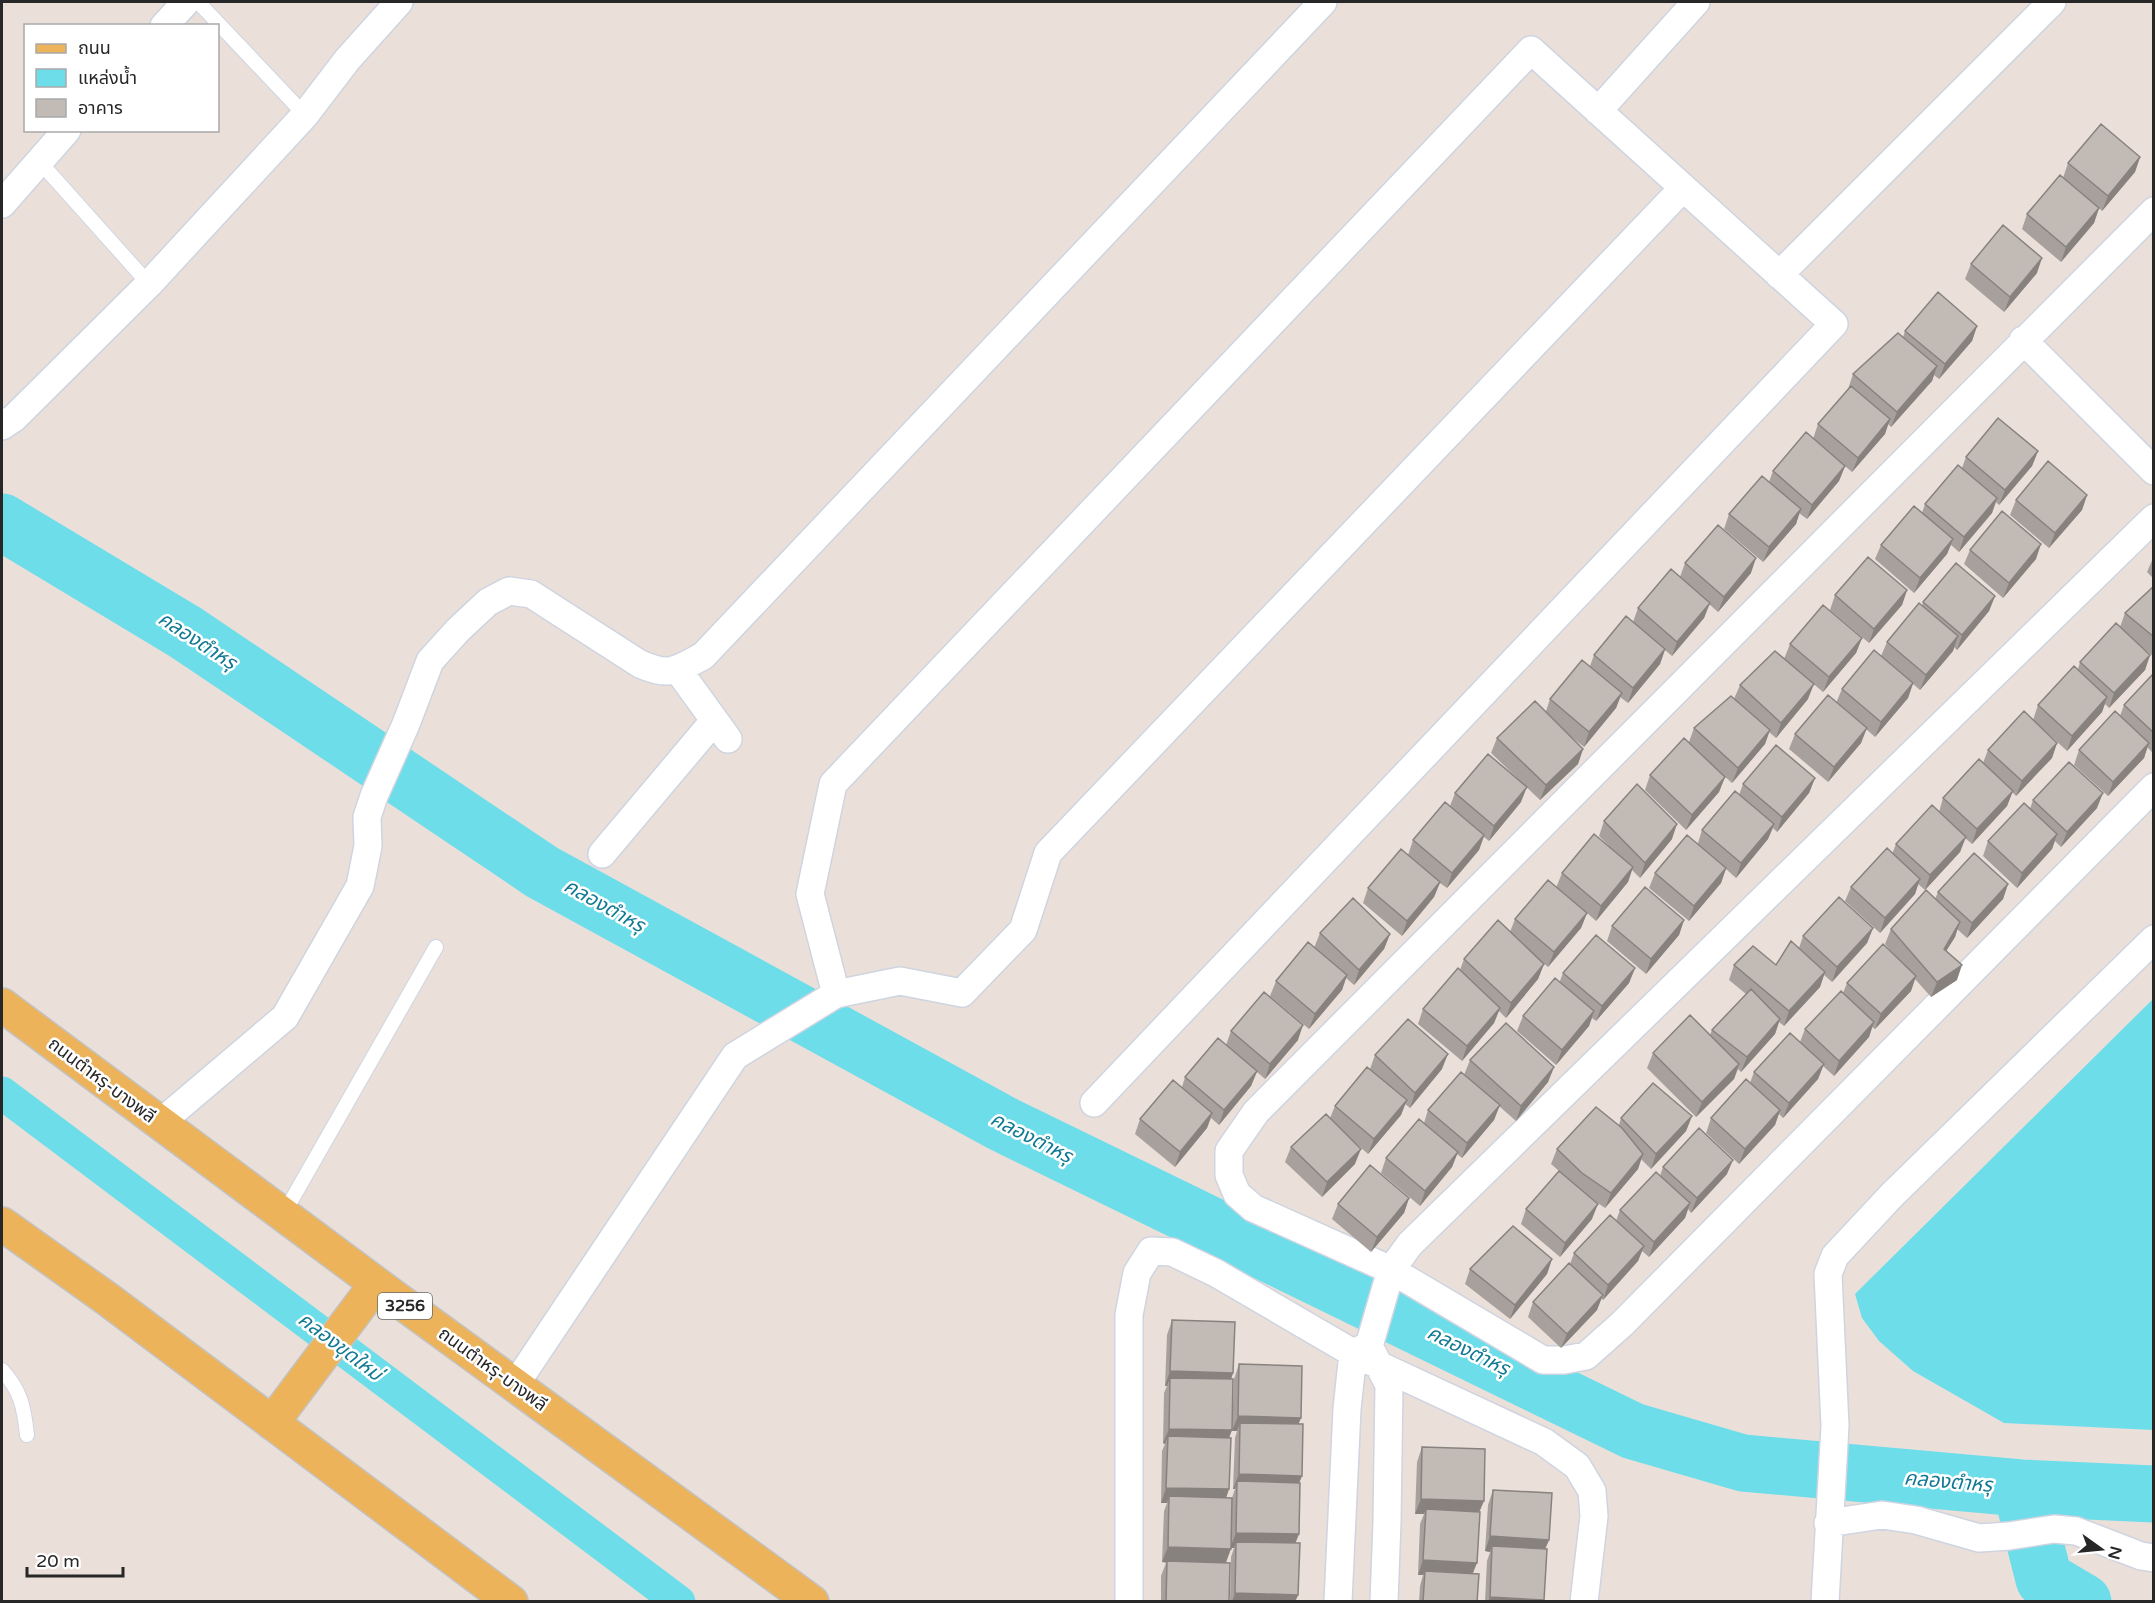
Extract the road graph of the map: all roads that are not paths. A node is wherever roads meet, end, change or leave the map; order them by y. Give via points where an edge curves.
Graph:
1 (186, 2) edge
2 (198, 2) edge
3 (399, 2) edge
4 (1323, 2) edge
5 (1696, 2) edge
6 (2052, 2) edge
7 (166, 24) edge
8 (219, 24) edge
9 (219, 24) edge
10 (1598, 111) junction
11 (305, 115) junction
12 (65, 132) edge
13 (39, 161) junction
14 (1683, 188) junction
15 (2, 204) edge
16 (2154, 211) edge
17 (1779, 275) junction
18 (149, 284) junction
19 (2023, 340) junction
20 (2, 426) edge
21 (2154, 471) edge
22 (2154, 518) edge
23 (678, 670) junction
24 (2154, 787) edge
25 (602, 854) dead end
26 (2154, 939) edge
27 (436, 947) dead end
28 (836, 994) junction
29 (2, 1005) edge
30 (1094, 1103) dead end
31 (160, 1123) junction
32 (283, 1215) junction
33 (2, 1224) edge
34 (1387, 1283) junction
35 (376, 1284) junction
36 (1368, 1350) junction
37 (2, 1370) edge
38 (515, 1385) junction
39 (272, 1423) junction
40 (27, 1435) dead end
41 (1828, 1524) junction
42 (2154, 1558) edge
43 (511, 1602) edge
44 (812, 1602) edge
45 (1129, 1602) edge
46 (1338, 1602) edge
47 (1384, 1602) edge
48 (1584, 1602) edge
49 (1825, 1602) edge

1 - 7 street
2 - 9 lane
3 - 11 street
4 - 23 street via 720,639 703,656
5 - 10 street
6 - 17 street
8 - 11 lane
10 - 14 street
10 - 28 street via 1531,50 832,784 810,894
11 - 18 street
12 - 13 street
13 - 15 street
13 - 18 lane
14 - 17 street
14 - 28 street via 1048,853 1023,930 962,993 900,981
16 - 19 street
17 - 30 street via 1834,324
18 - 20 street
19 - 21 street
19 - 34 street via 1256,1112 1228,1151 1229,1175 1237,1194 1253,1208
22 - 34 street via 1410,1244
23 - 25 street via 721,730
23 - 31 street via 658,672 640,664 531,594 509,591 488,602 430,661 367,818 368,846 360,886 285,1017
24 - 34 street via 1586,1356 1543,1360
26 - 41 street via 1892,1195 1835,1256 1828,1274 1835,1426
27 - 32 lane
28 - 38 street via 735,1056
29 - 31 main road, ถนนตำหรุ-บางพลี / 3256
31 - 32 main road, ถนนตำหรุ-บางพลี / 3256
32 - 35 main road, ถนนตำหรุ-บางพลี / 3256
33 - 39 main road
34 - 36 street
35 - 38 main road, ถนนตำหรุ-บางพลี / 3256
35 - 39 main road
36 - 45 street via 1172,1252 1151,1251 1137,1273 1129,1315
36 - 46 street via 1347,1409
36 - 47 street via 1389,1385 1390,1400
36 - 48 street via 1544,1442 1577,1466 1592,1491 1594,1516
37 - 40 lane via 14,1383 24,1405
38 - 44 main road, ถนนตำหรุ-บางพลี / 3256
39 - 43 main road
41 - 42 street via 1882,1515 1979,1538 2054,1529 2076,1531
41 - 49 street

